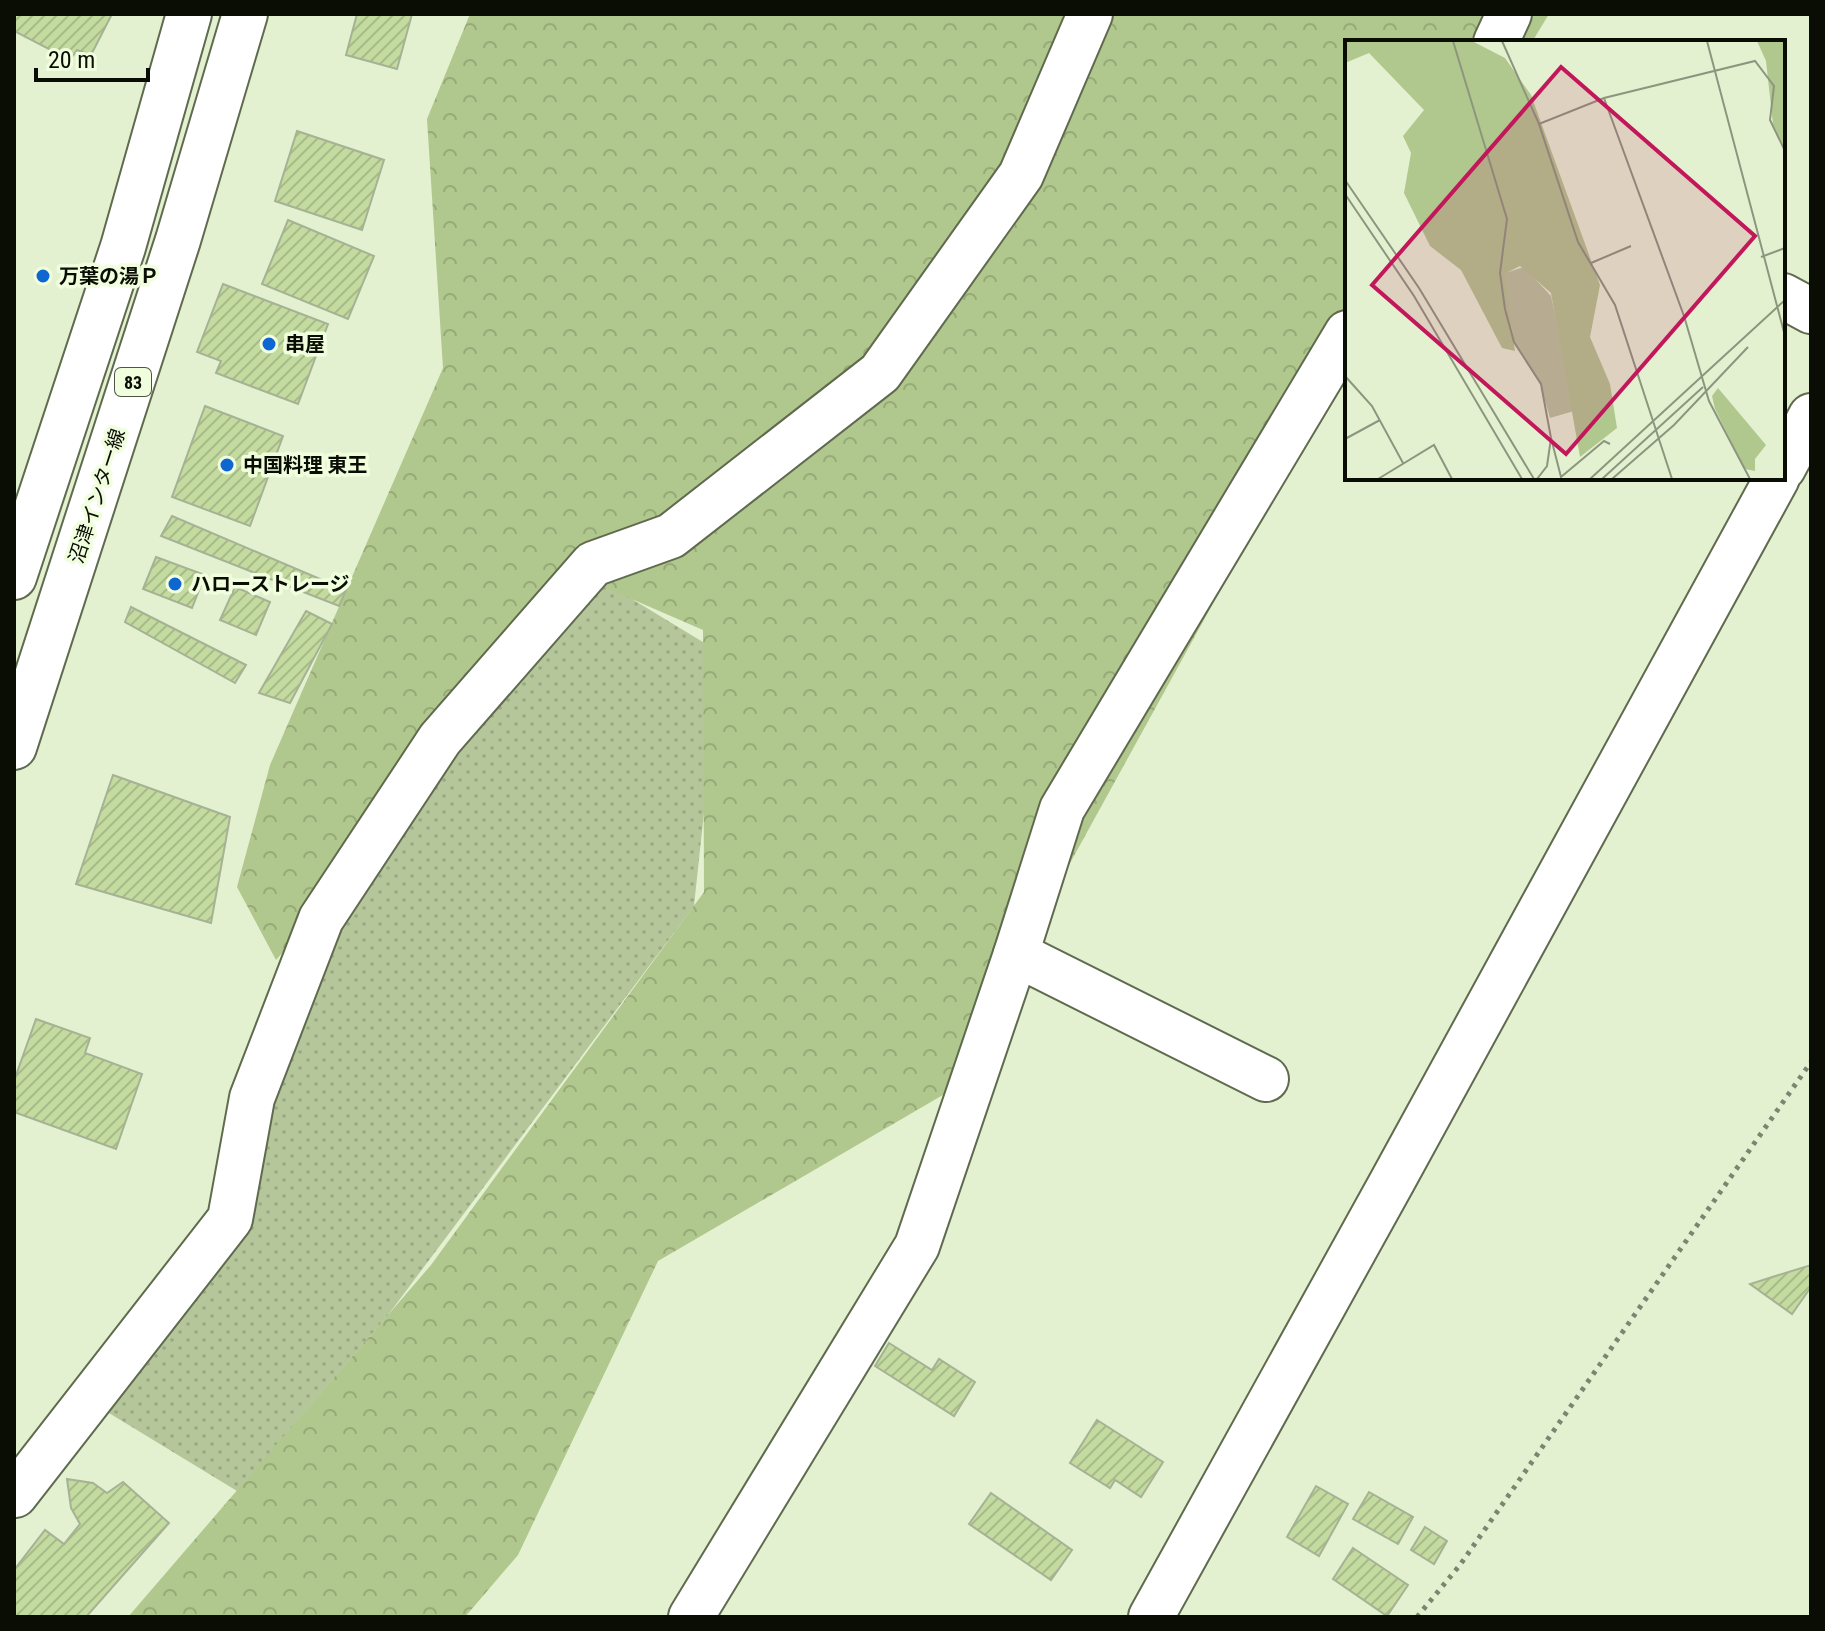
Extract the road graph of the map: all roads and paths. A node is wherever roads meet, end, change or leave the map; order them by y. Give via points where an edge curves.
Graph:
1 (189, 14) edge
2 (245, 14) edge
3 (1090, 14) edge
4 (1509, 14) edge
5 (1497, 40) edge
6 (1785, 297) edge
7 (1811, 311) edge
8 (1345, 336) edge
9 (1811, 416) edge
10 (1785, 464) edge
11 (1776, 480) edge
12 (14, 577) edge
13 (14, 747) edge
14 (1016, 954) junction
15 (1811, 1062) edge
16 (1266, 1079) dead end
17 (14, 1495) edge
18 (691, 1617) edge
19 (1151, 1617) edge
20 (1417, 1617) edge

1 - 12 street via 123,247
2 - 13 street, 沼津インター線 / 83 via 178,240
3 - 17 street via 1021,175 880,373 671,536 593,564 440,739 321,919 252,1098 230,1219
4 - 5 street
6 - 7 street
8 - 14 street via 1062,809
9 - 10 street
11 - 19 street
14 - 16 street
14 - 18 street via 917,1246
15 - 20 path via 1460,1565

